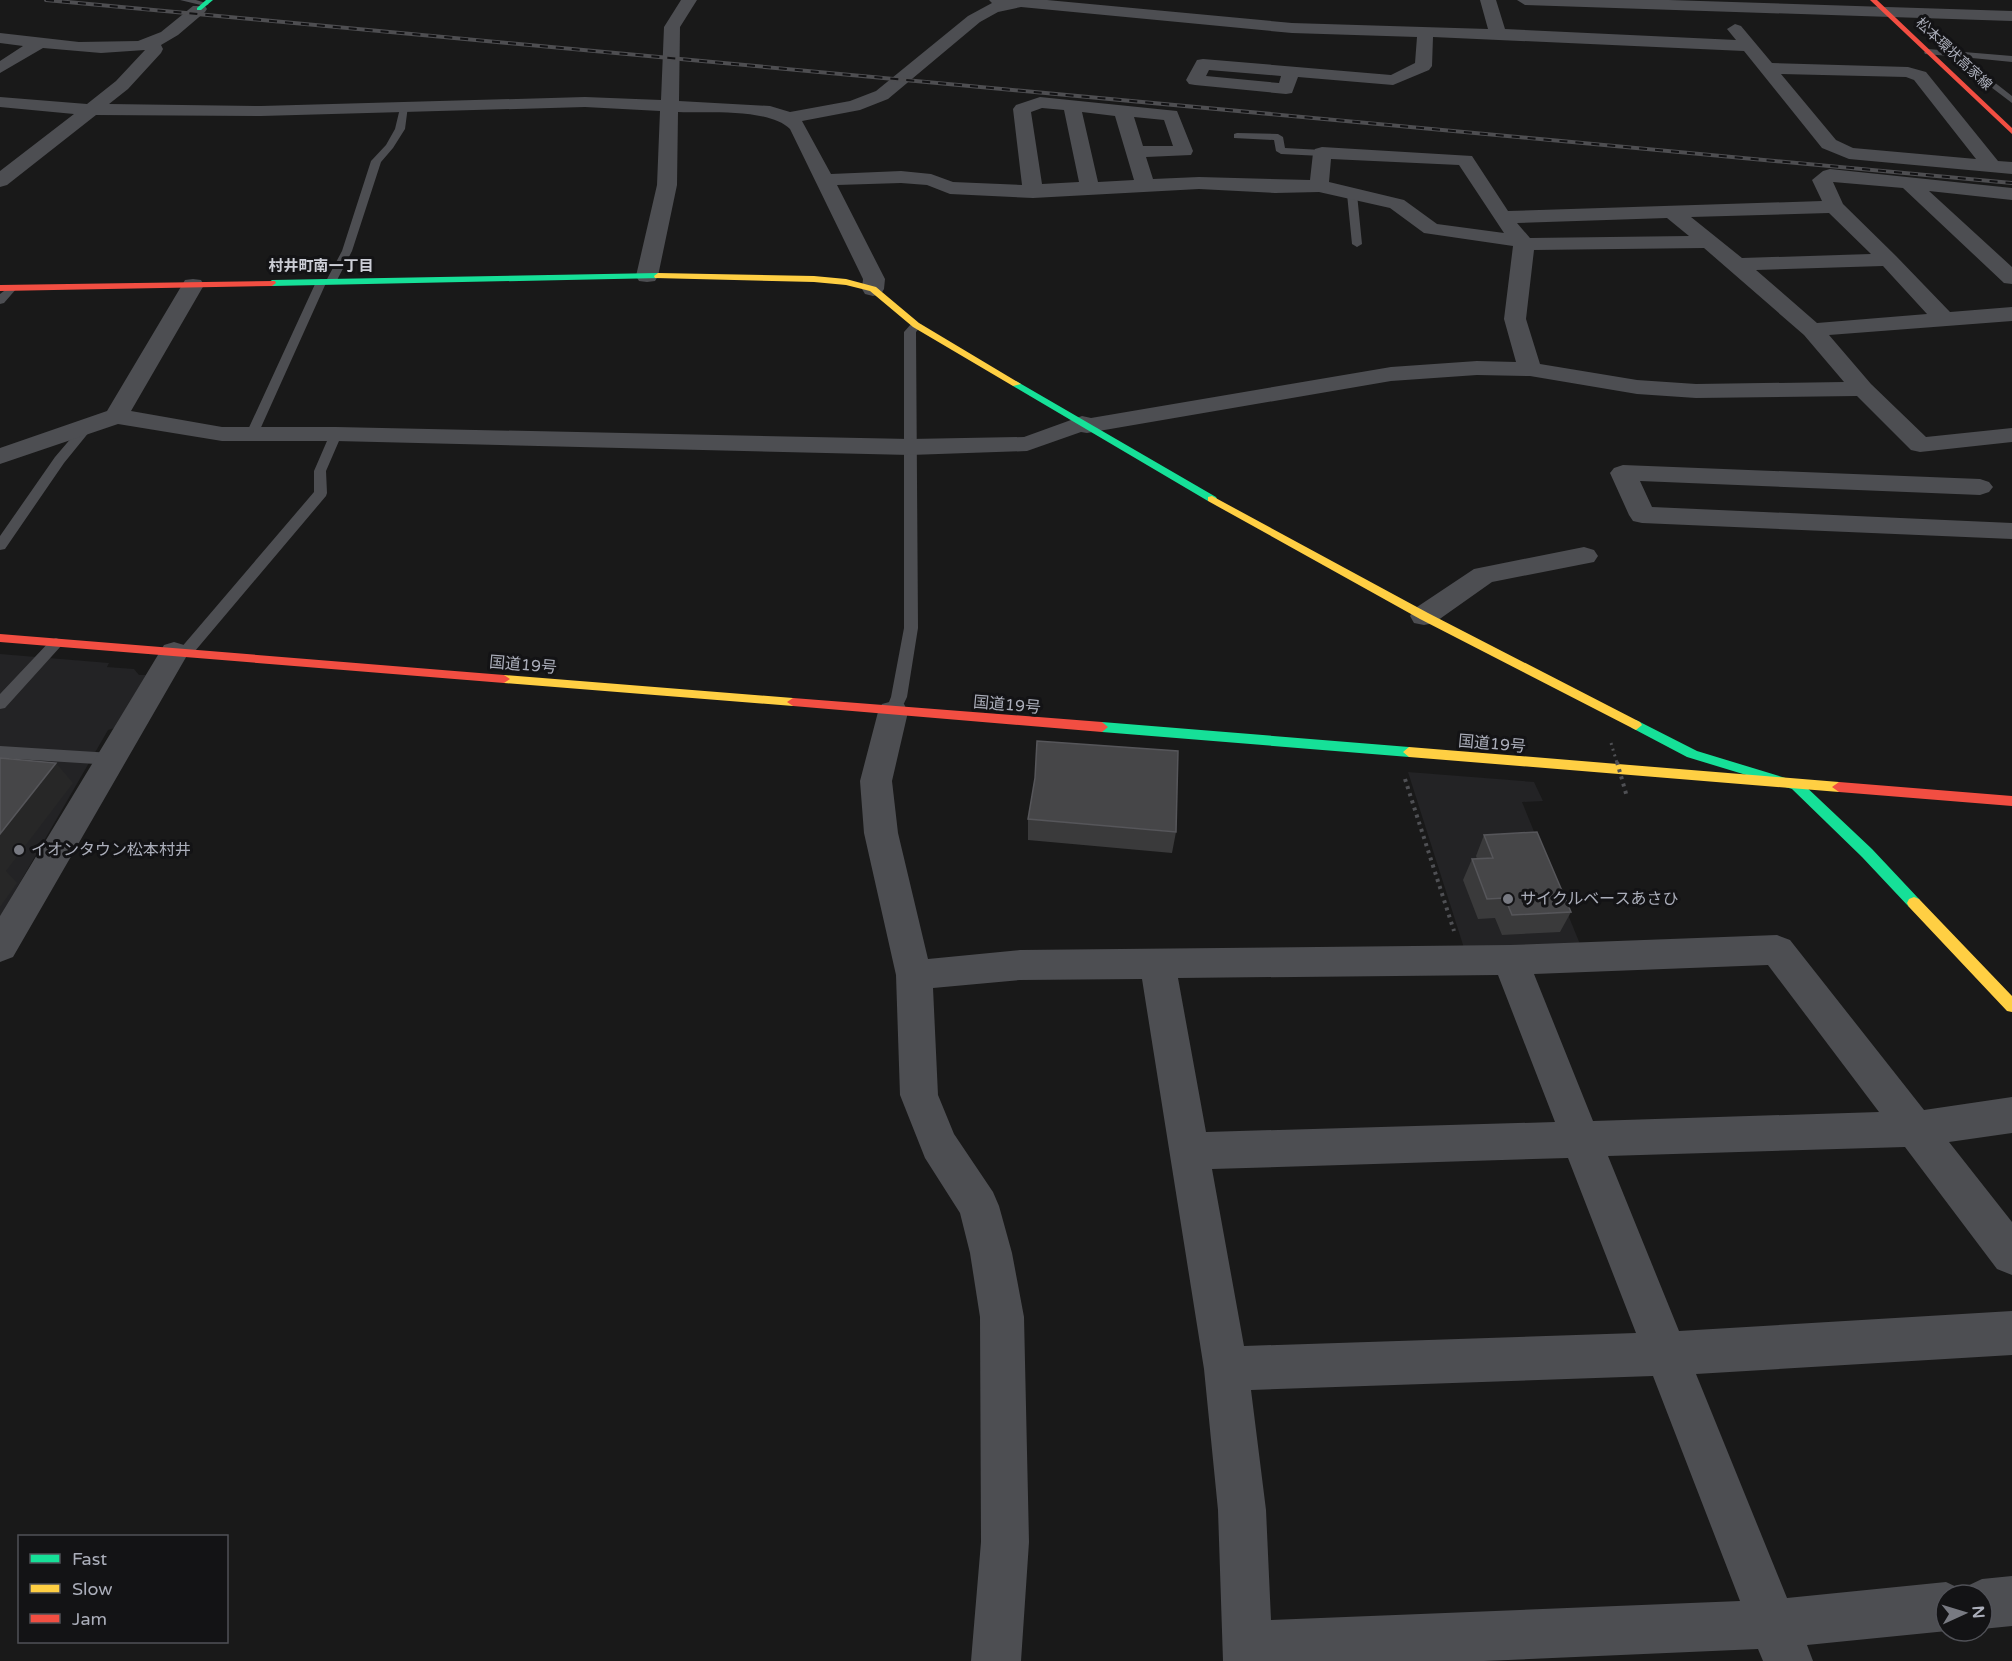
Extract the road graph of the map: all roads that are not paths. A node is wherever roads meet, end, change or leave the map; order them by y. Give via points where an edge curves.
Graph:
1 (184, 0) edge
2 (689, 0) edge
3 (997, 0) edge
4 (1488, 0) edge
5 (1525, 0) edge
6 (1873, 0) edge
7 (1045, 2) edge
8 (1018, 3) junction
9 (1714, 3) edge
10 (205, 4) edge
11 (1885, 12) junction
12 (2012, 16) edge
13 (1425, 33) junction
14 (1498, 34) junction
15 (0, 38) edge
16 (41, 42) junction
17 (152, 44) junction
18 (1748, 46) junction
19 (1928, 52) junction
20 (1952, 53) junction
21 (2012, 59) edge
22 (0, 68) edge
23 (1766, 68) junction
24 (1291, 72) dead end
25 (2012, 100) edge
26 (0, 102) edge
27 (404, 106) junction
28 (1072, 106) junction
29 (670, 107) junction
30 (94, 109) junction
31 (1123, 111) junction
32 (789, 118) junction
33 (2012, 132) edge
34 (1237, 135) dead end
35 (1136, 152) junction
36 (1322, 153) junction
37 (1992, 166) junction
38 (2012, 168) edge
39 (824, 180) junction
40 (0, 181) edge
41 (1907, 182) junction
42 (1145, 185) junction
43 (1319, 186) junction
44 (1090, 189) junction
45 (1033, 192) junction
46 (1352, 194) junction
47 (2012, 194) edge
48 (1834, 207) junction
49 (1672, 213) junction
50 (1502, 217) junction
51 (1522, 242) junction
52 (1709, 242) junction
53 (1357, 244) dead end
54 (1889, 260) junction
55 (1737, 264) junction
56 (647, 276) junction
57 (2012, 278) edge
58 (326, 282) junction
59 (193, 285) junction
60 (6, 288) edge
61 (873, 289) junction
62 (0, 301) edge
63 (2012, 314) edge
64 (1944, 319) junction
65 (916, 325) junction
66 (1812, 330) junction
67 (1530, 369) junction
68 (1863, 389) junction
69 (116, 416) junction
70 (1084, 425) junction
71 (88, 426) junction
72 (252, 434) junction
73 (336, 434) junction
74 (2012, 435) edge
75 (1920, 445) junction
76 (910, 447) junction
77 (0, 456) edge
78 (1980, 488) junction
79 (2012, 518) edge
80 (2012, 531) edge
81 (0, 546) edge
82 (1584, 556) dead end
83 (1424, 616) junction
84 (0, 638) edge
85 (56, 643) junction
86 (179, 653) junction
87 (0, 704) edge
88 (892, 712) junction
89 (0, 752) edge
90 (112, 759) junction
91 (1797, 786) junction
92 (2012, 801) edge
93 (0, 947) edge
94 (1510, 960) junction
95 (1158, 964) junction
96 (914, 975) junction
97 (2012, 1006) edge
98 (2012, 1115) edge
99 (1916, 1129) junction
100 (1582, 1140) junction
101 (1189, 1151) junction
102 (2012, 1255) edge
103 (2012, 1333) edge
104 (1667, 1354) junction
105 (1226, 1369) junction
106 (2012, 1600) edge
107 (1994, 1602) edge
108 (1934, 1610) edge
109 (1781, 1643) edge
110 (1248, 1653) edge
111 (996, 1661) edge

1 - 10 lane
2 - 29 street via 672,27
3 - 8 street
4 - 14 street
5 - 9 street
6 - 11 main road, 松本環状高家線
7 - 8 street
7 - 13 street via 1292,28
8 - 32 street via 993,8 974,19 882,95 854,106
9 - 11 street
9 - 18 street
10 - 17 street
11 - 12 street
11 - 19 main road, 松本環状高家線
13 - 14 street
13 - 24 street via 1423,66 1393,80
14 - 18 street
15 - 16 street
16 - 17 street via 98,48
16 - 22 street
17 - 30 street via 155,49
18 - 23 street
19 - 20 lane
19 - 33 main road, 松本環状高家線
20 - 21 lane
20 - 25 lane
23 - 37 street via 1828,144 1849,153
23 - 37 street via 1908,72 1920,76
26 - 30 street
27 - 29 street via 585,102
27 - 30 street via 261,111
27 - 58 lane via 400,129 376,161 346,251
28 - 31 street
28 - 44 street
28 - 45 street via 1040,102 1022,109
29 - 32 street via 770,111
29 - 56 street via 667,184
30 - 40 street
31 - 35 street
31 - 35 street via 1171,115 1184,151
32 - 39 street
34 - 36 lane via 1278,137 1281,150
35 - 42 street
36 - 43 street
36 - 50 street via 1465,160
37 - 38 street
39 - 45 street via 901,177 931,180 950,188
39 - 61 street via 874,279
41 - 47 street
41 - 48 street via 1830,175 1822,180
41 - 57 street
42 - 43 street
42 - 44 street
43 - 46 street
44 - 45 street
46 - 51 street via 1397,204 1431,229
46 - 53 lane
48 - 49 street
48 - 54 street
49 - 50 street
49 - 52 street
50 - 51 street
51 - 52 street
51 - 67 street via 1515,319
52 - 55 street
54 - 55 street
54 - 64 street
55 - 66 street
56 - 58 main road
56 - 61 main road via 814,279
58 - 59 main road
58 - 72 lane
59 - 60 main road
59 - 69 street
60 - 62 lane
61 - 65 main road
63 - 64 street
64 - 66 street
65 - 70 main road
65 - 76 lane via 910,332
66 - 68 street
67 - 68 street via 1637,387 1696,391
67 - 70 street via 1390,374
68 - 75 street
69 - 71 street
69 - 72 street via 222,434
70 - 76 street via 1027,444
70 - 83 main road
71 - 77 street
71 - 81 lane via 59,460
72 - 73 street
73 - 76 street
73 - 86 lane via 320,471 321,493
74 - 75 street
75 - 78 street
76 - 88 lane via 911,628 899,697
78 - 79 street
78 - 80 street via 1623,473 1642,515
82 - 83 street via 1484,575
83 - 91 main road via 1692,754
84 - 85 main road, 国道19号
85 - 86 main road, 国道19号
85 - 87 lane
86 - 88 main road, 国道19号
86 - 90 street
88 - 91 main road, 国道19号
88 - 96 street via 876,781 881,833
89 - 90 lane
90 - 93 street
91 - 92 main road, 国道19号
91 - 97 main road via 1867,853
94 - 95 street
94 - 99 street via 1777,950
94 - 100 street
95 - 96 street via 1020,965
95 - 101 street
96 - 111 street via 919,1095 939,1145 979,1206 1002,1317 1005,1542
98 - 99 street
99 - 100 street
99 - 102 street
100 - 101 street
100 - 104 street
101 - 105 street
103 - 104 street
104 - 105 street
104 - 109 street
105 - 110 street via 1242,1510
106 - 107 street
108 - 109 street
109 - 110 street

